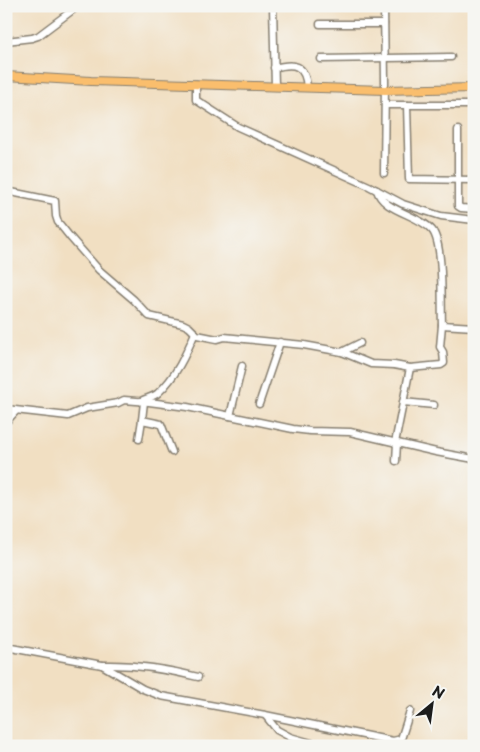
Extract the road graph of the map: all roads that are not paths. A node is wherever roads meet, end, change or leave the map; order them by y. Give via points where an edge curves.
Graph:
1 (78, 6) edge
2 (273, 6) edge
3 (384, 6) edge
4 (320, 24) dead end
5 (384, 24) junction
6 (6, 41) edge
7 (385, 58) junction
8 (451, 58) dead end
9 (321, 59) dead end
10 (274, 68) junction
11 (6, 76) edge
12 (196, 84) junction
13 (275, 86) junction
14 (307, 88) junction
15 (474, 88) edge
16 (385, 90) junction
17 (385, 105) junction
18 (408, 105) junction
19 (474, 105) edge
20 (458, 130) dead end
21 (384, 173) dead end
22 (458, 180) junction
23 (474, 180) edge
24 (377, 190) junction
25 (6, 191) edge
26 (474, 209) edge
27 (474, 220) edge
28 (442, 325) junction
29 (474, 327) edge
30 (195, 333) junction
31 (280, 342) junction
32 (360, 343) dead end
33 (342, 352) junction
34 (242, 366) dead end
35 (410, 368) junction
36 (142, 402) junction
37 (403, 402) junction
38 (259, 404) dead end
39 (434, 405) dead end
40 (6, 409) edge
41 (16, 411) junction
42 (230, 416) junction
43 (142, 420) junction
44 (6, 422) edge
45 (139, 439) dead end
46 (396, 443) junction
47 (172, 452) dead end
48 (474, 460) edge
49 (396, 461) dead end
50 (6, 647) edge
51 (102, 665) junction
52 (198, 677) dead end
53 (410, 711) dead end
54 (265, 715) junction
55 (322, 746) edge

1 - 6 street via 38,36
2 - 10 street
3 - 5 street
4 - 5 street
5 - 7 street
7 - 8 street
7 - 9 street
7 - 16 street
10 - 13 street
10 - 14 street via 295,65 305,75
11 - 12 main road
12 - 13 main road
12 - 24 street via 196,100 238,127
13 - 14 main road
14 - 16 main road
15 - 16 main road
16 - 17 street
17 - 18 street
17 - 21 street
18 - 19 street
18 - 22 street via 409,179
20 - 22 street
22 - 23 street
22 - 26 street via 458,206
24 - 27 street via 428,213
24 - 28 street via 381,200 425,224 439,243
25 - 30 street via 55,201 58,222 99,270 148,316 183,324
28 - 29 street
28 - 35 street via 440,346 444,363
30 - 31 street via 216,340 224,337
30 - 36 street via 174,374 157,395
31 - 33 street
31 - 38 street
32 - 33 street
33 - 35 street via 371,364
34 - 42 street
35 - 37 street
36 - 41 street via 124,400 68,416
36 - 42 street
36 - 43 street
37 - 39 street
37 - 46 street
40 - 41 street
41 - 44 street
42 - 46 street via 310,432 350,432
43 - 45 street
43 - 47 street via 161,424
46 - 48 street
46 - 49 street
50 - 51 street
51 - 52 street via 172,670
51 - 54 street via 161,696
53 - 54 street via 401,739 396,741
54 - 55 street via 277,730

